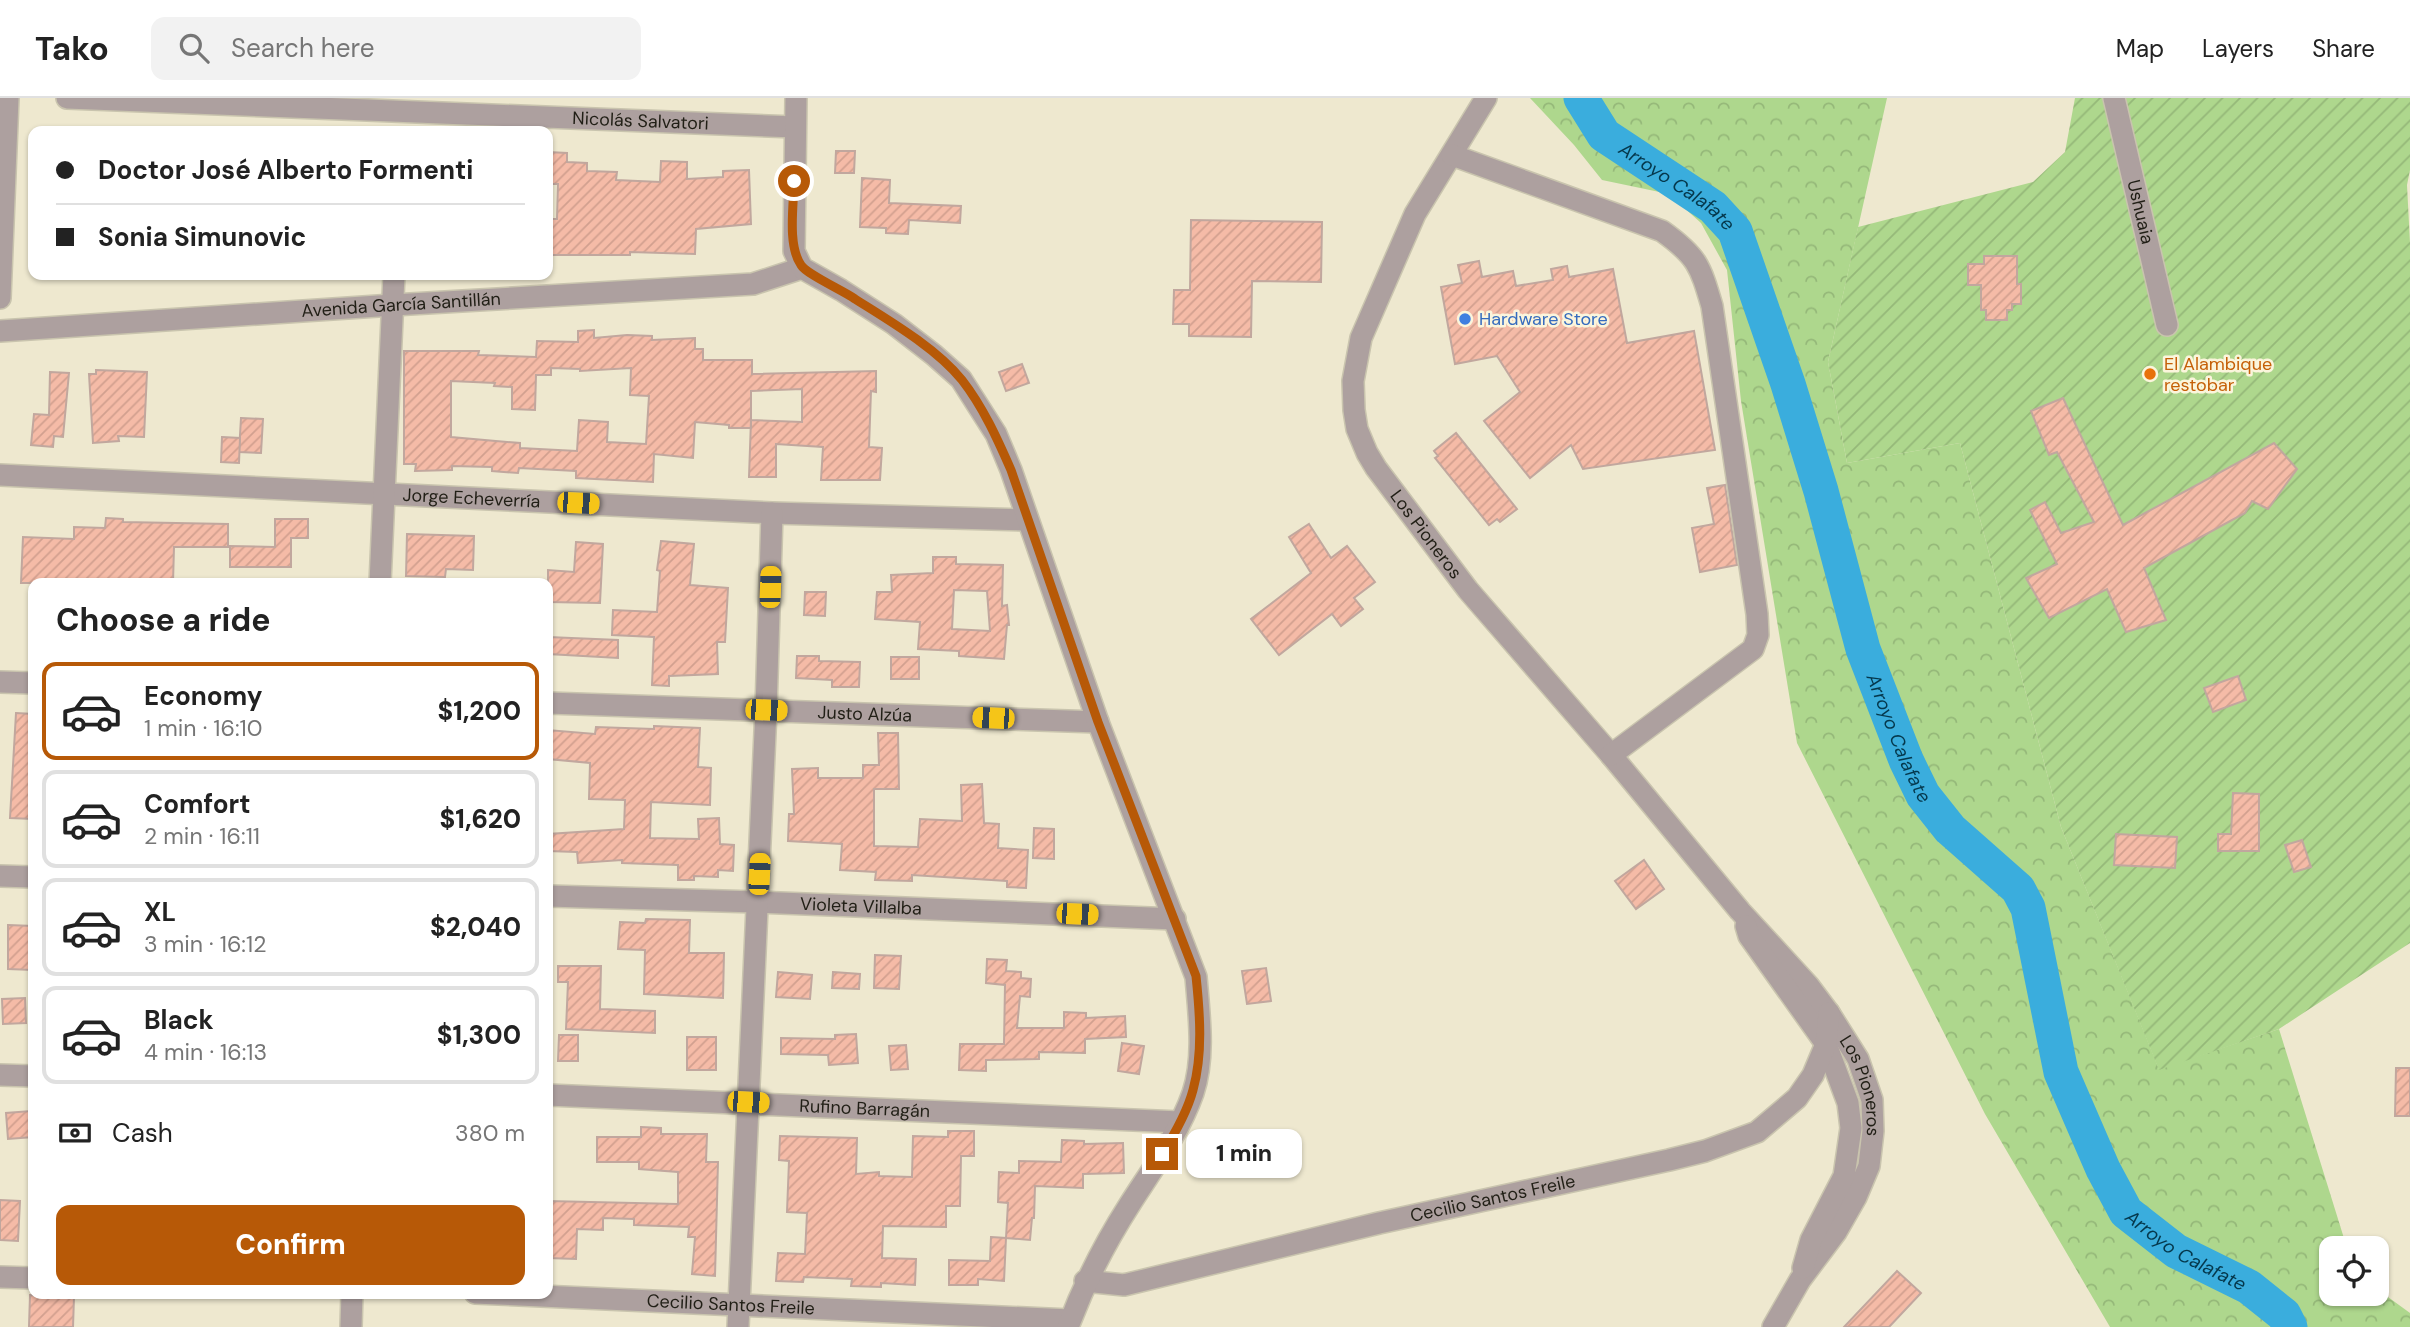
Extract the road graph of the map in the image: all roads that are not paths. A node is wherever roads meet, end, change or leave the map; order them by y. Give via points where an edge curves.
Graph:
1 (8, 98) edge
2 (68, 98) edge
3 (796, 98) edge
4 (1486, 98) edge
5 (2114, 98) edge
6 (399, 114) edge
7 (795, 127) junction
8 (1452, 155) junction
9 (802, 268) junction
10 (394, 280) edge
11 (0, 298) edge
12 (393, 305) junction
13 (2167, 325) dead end
14 (0, 331) edge
15 (0, 475) edge
16 (385, 494) junction
17 (772, 513) junction
18 (1027, 520) junction
19 (380, 578) edge
20 (0, 682) edge
21 (28, 683) edge
22 (553, 703) edge
23 (766, 710) junction
24 (1098, 722) junction
25 (1611, 755) junction
26 (0, 876) edge
27 (28, 877) edge
28 (553, 896) edge
29 (757, 902) junction
30 (1741, 911) junction
31 (1175, 919) junction
32 (1829, 1013) junction
33 (1826, 1044) junction
34 (0, 1075) edge
35 (28, 1076) edge
36 (553, 1095) edge
37 (748, 1102) junction
38 (1180, 1122) junction
39 (0, 1277) edge
40 (28, 1278) edge
41 (1800, 1280) junction
42 (1085, 1281) junction
43 (352, 1299) edge
44 (541, 1299) edge
45 (739, 1317) edge
46 (1069, 1323) edge
47 (351, 1327) edge
48 (1773, 1327) edge

1 - 11 street
2 - 6 street, Nicolás Salvatori
3 - 7 street
4 - 8 street, Los Pioneros
5 - 13 street, Ushuaia
6 - 7 street, Nicolás Salvatori
7 - 9 street via 794,251
8 - 25 street, Los Pioneros via 1415,215 1361,338 1353,381 1357,429 1376,468 1468,590
8 - 25 street via 1662,231 1688,249 1701,269 1712,306 1758,635 1753,649
9 - 12 street, Avenida García Santillán via 753,284
9 - 18 street via 894,324 961,379 996,434
10 - 12 street
12 - 14 street, Avenida García Santillán
12 - 16 street
15 - 16 street, Jorge Echeverría
16 - 17 street, Jorge Echeverría
16 - 19 street
17 - 18 street, Jorge Echeverría
17 - 23 street
18 - 24 street
20 - 21 street
22 - 23 street, Justo Alzúa
23 - 24 street, Justo Alzúa
23 - 29 street
24 - 31 street
25 - 30 street, Los Pioneros
26 - 27 street
28 - 29 street, Violeta Villalba
29 - 31 street, Violeta Villalba
29 - 37 street
30 - 32 street, Los Pioneros
30 - 33 street, Los Pioneros via 1749,936
31 - 38 street via 1196,976 1199,1012 1198,1067
32 - 33 street, Cecilio Santos Freile
32 - 41 street, Los Pioneros via 1867,1082 1873,1116 1871,1152 1860,1187 1836,1233
33 - 41 street, Los Pioneros via 1848,1103 1849,1151 1844,1176 1811,1240
33 - 42 street, Cecilio Santos Freile via 1797,1098 1757,1132 1705,1151 1124,1285
34 - 35 street
36 - 37 street, Rufino Barragán
37 - 38 street, Rufino Barragán
37 - 45 street
38 - 42 street
39 - 40 street
41 - 48 street, Los Pioneros
42 - 46 street
43 - 47 street
44 - 45 street, Cecilio Santos Freile
45 - 46 street, Cecilio Santos Freile

